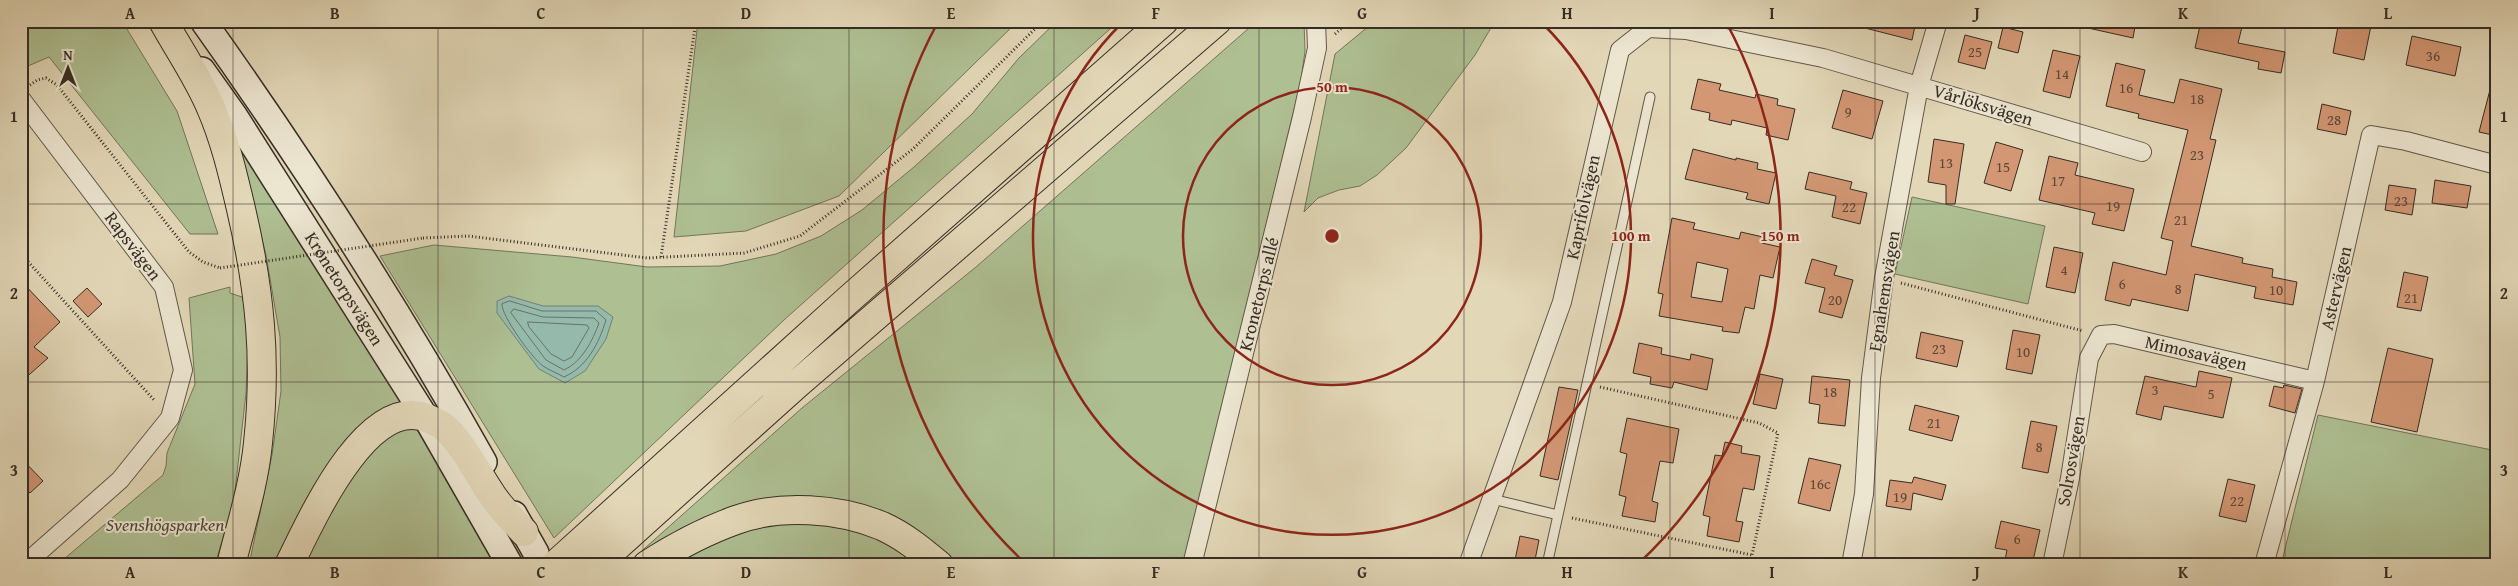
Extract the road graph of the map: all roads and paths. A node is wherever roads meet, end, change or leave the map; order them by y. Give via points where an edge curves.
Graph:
1 (163, 21) edge
2 (168, 21) edge
3 (203, 21) edge
4 (696, 21) edge
5 (1043, 21) edge
6 (1164, 21) edge
7 (1217, 21) edge
8 (1316, 21) edge
9 (1938, 21) edge
10 (1824, 58) joint
11 (1919, 86) junction
12 (25, 92) edge
13 (1650, 96) dead end
14 (2142, 152) dead end
15 (2497, 165) edge
16 (21, 254) edge
17 (661, 257) junction
18 (1884, 278) junction
19 (2101, 335) junction
20 (2315, 381) junction
21 (1587, 384) junction
22 (170, 418) junction
23 (426, 418) junction
24 (1492, 499) junction
25 (1558, 515) junction
26 (538, 550) edge
27 (1752, 555) junction
28 (24, 565) edge
29 (231, 565) edge
30 (289, 565) edge
31 (510, 565) edge
32 (596, 565) edge
33 (647, 565) edge
34 (939, 565) edge
35 (1192, 565) edge
36 (1468, 565) edge
37 (1546, 565) edge
38 (1750, 565) edge
39 (1851, 565) edge
40 (2052, 565) edge
41 (2264, 565) edge

1 - 29 highway via 210,106 221,134 232,168 257,285 263,338 258,444
2 - 23 main road, Kronetorpsvägen via 234,116
3 - 26 main road, Kronetorpsvägen via 348,236 446,393
4 - 17 path
5 - 17 path via 913,149 800,236 744,254
6 - 26 highway via 848,300
7 - 32 highway via 804,378
8 - 35 street, Kronetorps allé via 1318,48
9 - 11 street, Egnahemsvägen
10 - 11 street, Vårlöksvägen
10 - 24 street, Kaprifolvägen via 1686,30 1648,28 1620,50 1562,302
11 - 14 street, Vårlöksvägen
11 - 18 street, Egnahemsvägen
12 - 17 path, bridge via 37,80 46,78 57,85 189,252 220,268 423,238 468,236 647,258
12 - 22 street, Rapsvägen via 164,287 183,370
13 - 21 lane
15 - 20 street, Astervägen via 2371,135
16 - 22 path
18 - 19 path
18 - 39 street, Egnahemsvägen via 1871,378 1864,494
19 - 20 street, Mimosavägen via 2114,334
19 - 40 street, Solrosvägen via 2089,358
20 - 41 street, Astervägen
21 - 25 lane
21 - 27 path via 1759,423 1778,433
22 - 28 street, Rapsvägen via 120,480
23 - 26 highway via 442,425 462,446 492,496
23 - 30 highway via 405,415 374,431 360,445 328,491
23 - 31 main road, Kronetorpsvägen
24 - 25 lane
24 - 36 street, Kaprifolvägen
25 - 27 path
25 - 37 lane
27 - 38 path
33 - 34 highway via 701,534 737,519 780,511 820,511 882,526 911,542

